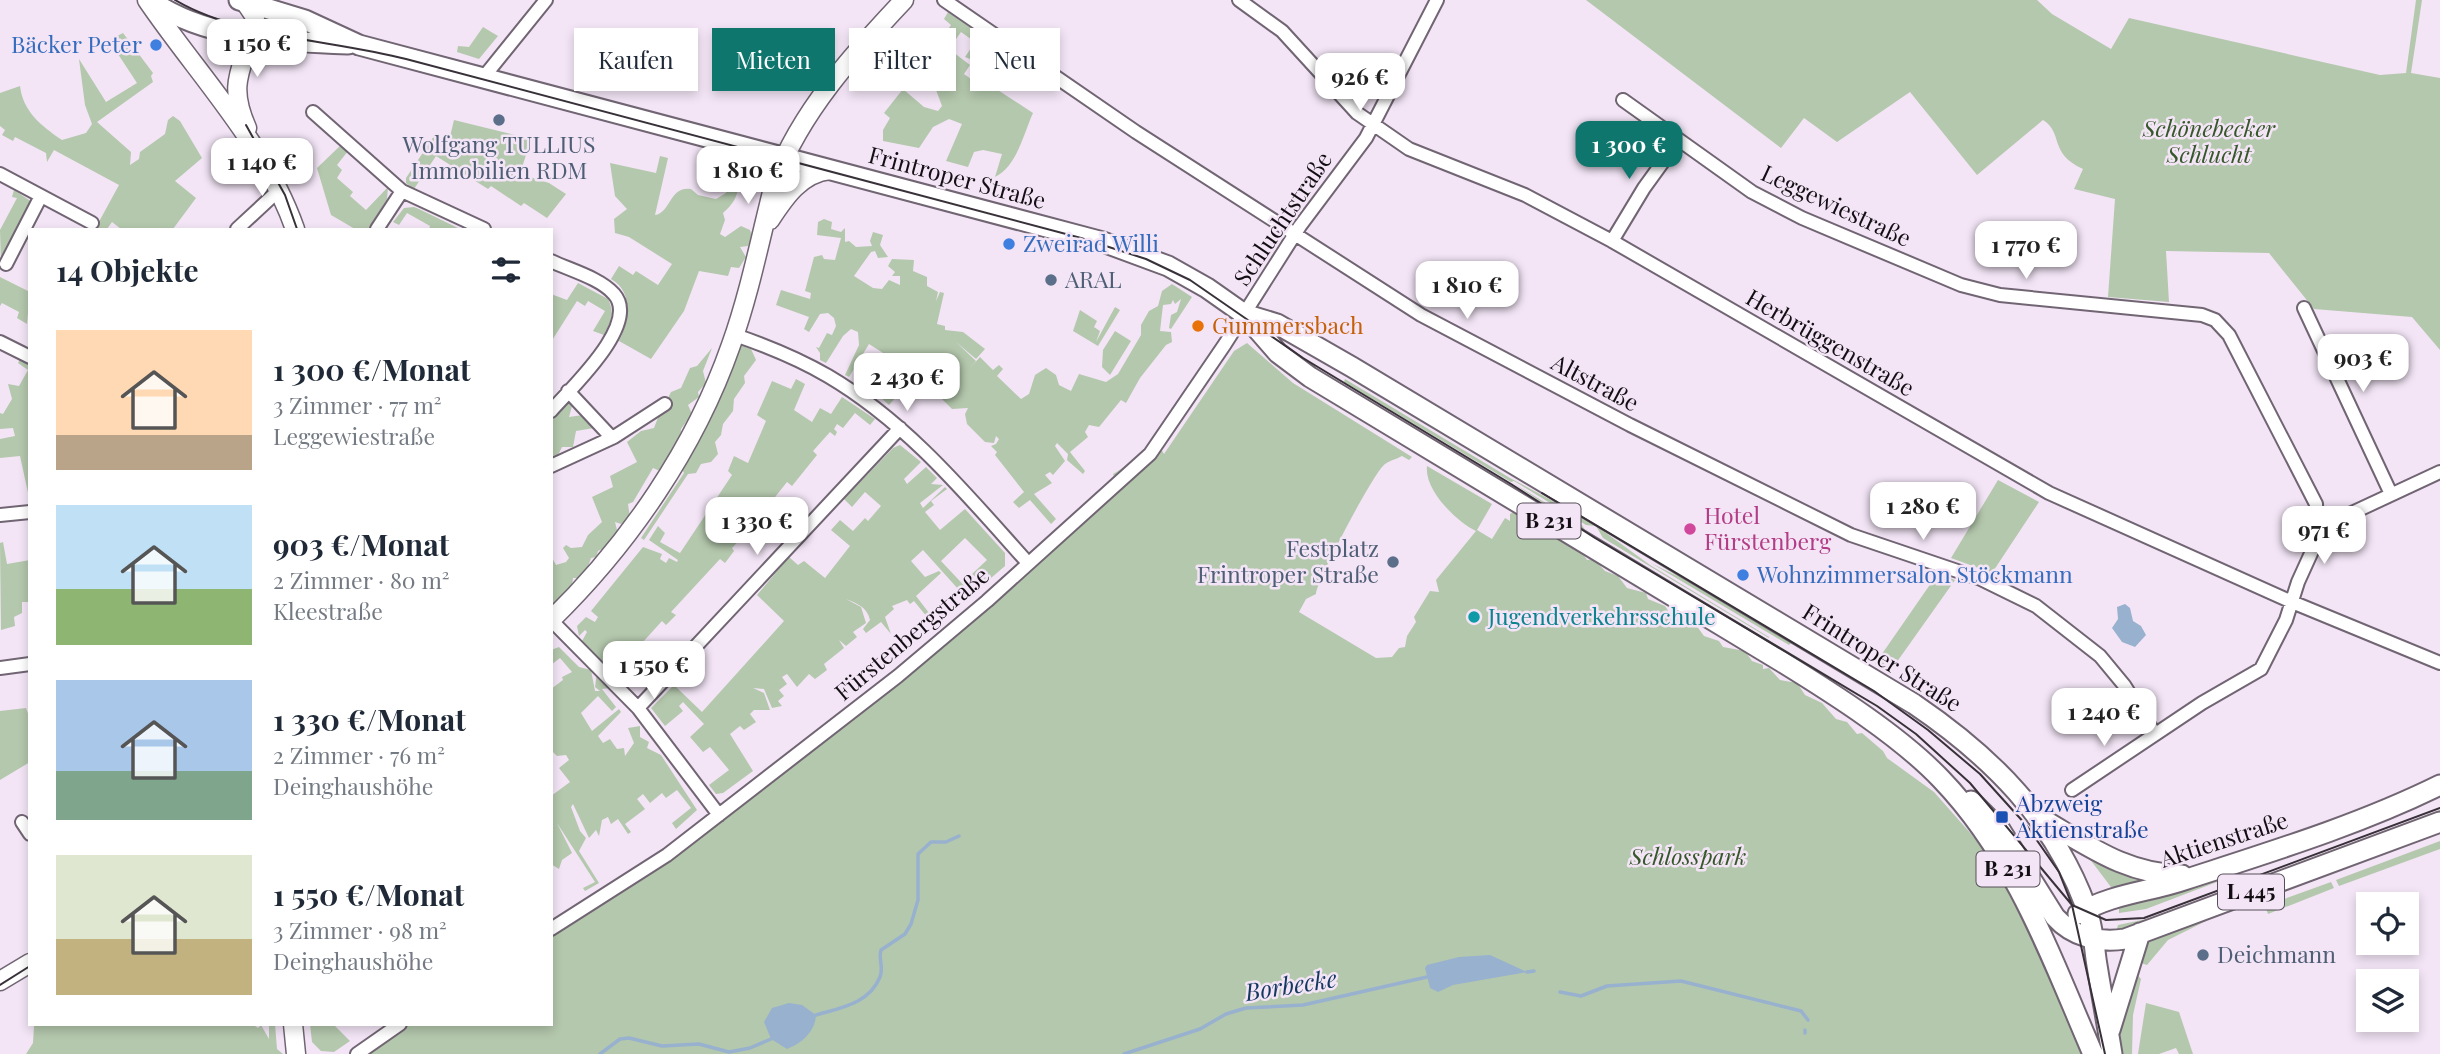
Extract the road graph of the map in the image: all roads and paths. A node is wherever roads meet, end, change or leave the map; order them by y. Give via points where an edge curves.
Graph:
1 (149, 0) edge
2 (546, 0) edge
3 (904, 0) edge
4 (944, 0) edge
5 (1239, 0) edge
6 (1437, 0) edge
7 (242, 1) edge
8 (251, 35) junction
9 (359, 44) junction
10 (483, 78) junction
11 (1623, 100) dead end
12 (313, 112) dead end
13 (1373, 124) junction
14 (1678, 141) junction
15 (259, 153) junction
16 (784, 158) junction
17 (831, 170) junction
18 (0, 174) edge
19 (279, 190) junction
20 (402, 191) junction
21 (41, 196) junction
22 (92, 223) dead end
23 (238, 228) edge
24 (295, 228) edge
25 (378, 228) edge
26 (482, 228) edge
27 (1296, 232) junction
28 (759, 241) junction
29 (1612, 242) junction
30 (553, 262) edge
31 (6, 264) dead end
32 (2304, 308) dead end
33 (1244, 314) junction
34 (735, 335) junction
35 (0, 342) edge
36 (28, 356) edge
37 (569, 391) junction
38 (665, 404) dead end
39 (553, 409) edge
40 (900, 428) junction
41 (612, 438) junction
42 (553, 465) edge
43 (2440, 471) edge
44 (2391, 494) junction
45 (28, 512) edge
46 (0, 515) edge
47 (2320, 523) junction
48 (1028, 563) junction
49 (2292, 602) junction
50 (553, 618) edge
51 (553, 622) edge
52 (2440, 663) edge
53 (28, 664) edge
54 (0, 668) edge
55 (638, 708) junction
56 (2155, 734) junction
57 (1942, 780) junction
58 (2440, 785) edge
59 (2072, 790) dead end
60 (719, 815) junction
61 (2040, 818) junction
62 (22, 822) dead end
63 (2440, 822) edge
64 (28, 831) edge
65 (2201, 874) junction
66 (2087, 908) junction
67 (2064, 926) junction
68 (553, 928) edge
69 (2140, 933) junction
70 (2094, 940) junction
71 (28, 964) edge
72 (2058, 967) junction
73 (0, 981) edge
74 (293, 1026) edge
75 (397, 1026) edge
76 (2111, 1044) edge
77 (296, 1054) edge
78 (357, 1054) edge
79 (2093, 1054) edge

1 - 8 main road, Frintroper Straße / B 231 via 187,21
1 - 15 street
2 - 10 street
3 - 16 street via 837,76
4 - 27 street, Altstraße via 1136,132
5 - 13 street, Herbrüggenstraße via 1282,31 1345,101
6 - 13 street, Schluchtstraße
7 - 8 street via 255,15
7 - 9 main road, Frintroper Straße / B 231 via 305,20
8 - 9 main road, Frintroper Straße / B 231
8 - 15 street via 236,93
9 - 10 main road, Frintroper Straße / B 231
10 - 16 main road, Frintroper Straße / B 231
11 - 14 street, Leggewiestraße
12 - 20 street
13 - 27 street, Schluchtstraße
13 - 29 street, Herbrüggenstraße via 1422,155 1525,195
14 - 29 street
14 - 47 street, Leggewiestraße via 1752,192 1802,218 1961,285 2000,295 2215,320 2242,358 2316,504
15 - 19 street
16 - 17 main road, Frintroper Straße / B 231
16 - 28 street
17 - 28 street via 811,175 793,188
17 - 33 main road, Frintroper Straße / B 231 via 1126,249 1185,274
18 - 21 street
19 - 23 street
19 - 24 street
20 - 25 street
20 - 26 street
21 - 22 street
21 - 31 street
27 - 33 street, Schluchtstraße
27 - 56 street, Altstraße via 1421,314 1630,425 1852,535 1981,579 2036,606 2100,656
28 - 34 street
29 - 49 street, Herbrüggenstraße via 2049,493
30 - 37 street via 612,292 621,311 607,345
32 - 44 street
33 - 48 street, Fürstenbergstraße via 1153,450
33 - 57 main road, Frintroper Straße / B 231 via 1278,353 1310,377 1783,662 1864,717
33 - 61 main road, Frintroper Straße / B 231 via 1277,324 1352,367 1914,704 1990,762
34 - 40 street via 827,375
34 - 50 street via 703,410 670,470 603,564
35 - 36 street
37 - 39 street
37 - 41 street
38 - 41 street
40 - 48 street
40 - 55 street
41 - 42 street
43 - 44 street
44 - 47 street
45 - 46 street
47 - 49 street
48 - 60 street, Fürstenbergstraße via 940,642
49 - 52 street, Herbrüggenstraße
49 - 56 street via 2261,668
51 - 55 street
53 - 54 street
55 - 60 street
56 - 59 street
57 - 67 main road via 1980,808 2001,831
57 - 72 main road, Frintroper Straße / B 231 via 2005,865
58 - 65 main road, Aktienstraße / L 445
60 - 68 street, Fürstenbergstraße via 653,865
61 - 65 main road, B 231 via 2087,847 2146,872
61 - 66 main road, Frintroper Straße / B 231 via 2064,856
62 - 64 street
63 - 69 main road, L 445
65 - 66 main road, Aktienstraße / L 445
66 - 67 main road, Aktienstraße / L 445
66 - 70 main road, Frintroper Straße / B 231
67 - 70 main road
67 - 72 main road via 2058,941
69 - 70 main road, L 445
69 - 76 main road
70 - 76 main road, Frintroper Straße / B 231
71 - 73 street
72 - 79 main road, Frintroper Straße / B 231
74 - 77 street
75 - 78 street

